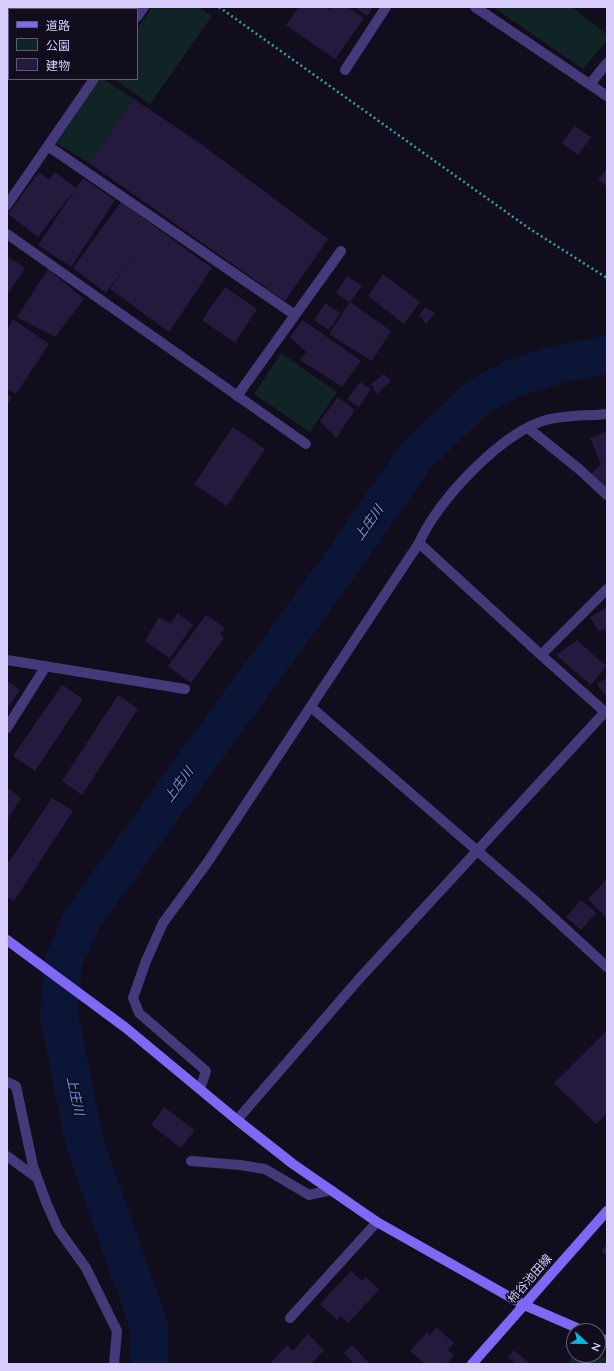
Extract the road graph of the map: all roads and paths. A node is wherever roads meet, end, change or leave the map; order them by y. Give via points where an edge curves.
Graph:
1 (144, 7) edge
2 (219, 7) edge
3 (386, 7) edge
4 (475, 7) edge
5 (138, 16) edge
6 (607, 63) edge
7 (345, 70) dead end
8 (93, 80) edge
9 (590, 84) junction
10 (607, 96) edge
11 (48, 146) junction
12 (7, 205) edge
13 (7, 234) edge
14 (341, 251) dead end
15 (607, 278) edge
16 (295, 315) junction
17 (237, 396) junction
18 (607, 414) edge
19 (528, 428) junction
20 (306, 444) dead end
21 (607, 495) edge
22 (419, 543) junction
23 (607, 588) edge
24 (541, 655) junction
25 (7, 660) edge
26 (46, 666) junction
27 (185, 689) dead end
28 (311, 706) junction
29 (606, 713) edge
30 (7, 728) edge
31 (476, 851) junction
32 (7, 940) edge
33 (607, 967) edge
34 (7, 1082) edge
35 (200, 1089) junction
36 (236, 1120) junction
37 (7, 1156) edge
38 (191, 1161) dead end
39 (37, 1178) junction
40 (331, 1190) junction
41 (607, 1211) edge
42 (377, 1222) junction
43 (524, 1305) junction
44 (290, 1318) dead end
45 (566, 1323) edge
46 (114, 1364) edge
47 (472, 1364) edge

1 - 5 street
2 - 15 path via 530,229
3 - 7 street
4 - 9 street
6 - 9 street
8 - 11 street
9 - 10 street
11 - 12 street
11 - 16 street
13 - 17 street
14 - 16 street
16 - 17 street
17 - 20 street
18 - 19 street via 546,420
19 - 21 street
19 - 22 street via 491,452 465,477 424,531
22 - 24 street
22 - 28 street
23 - 24 street
24 - 29 street
25 - 26 street
26 - 27 street
26 - 30 street
28 - 31 street
28 - 35 street via 208,863 163,923 133,998 138,1013 206,1071
29 - 31 street
31 - 33 street
31 - 36 street via 359,979
32 - 35 street via 126,1028
34 - 39 street via 16,1086
35 - 36 street
36 - 40 street
37 - 39 street
38 - 40 street via 265,1169 309,1195
39 - 46 street via 58,1229 86,1268 117,1331
40 - 42 street
41 - 43 street, 柿谷池田線
42 - 43 street
42 - 44 street
43 - 45 street
43 - 47 street, 柿谷池田線

